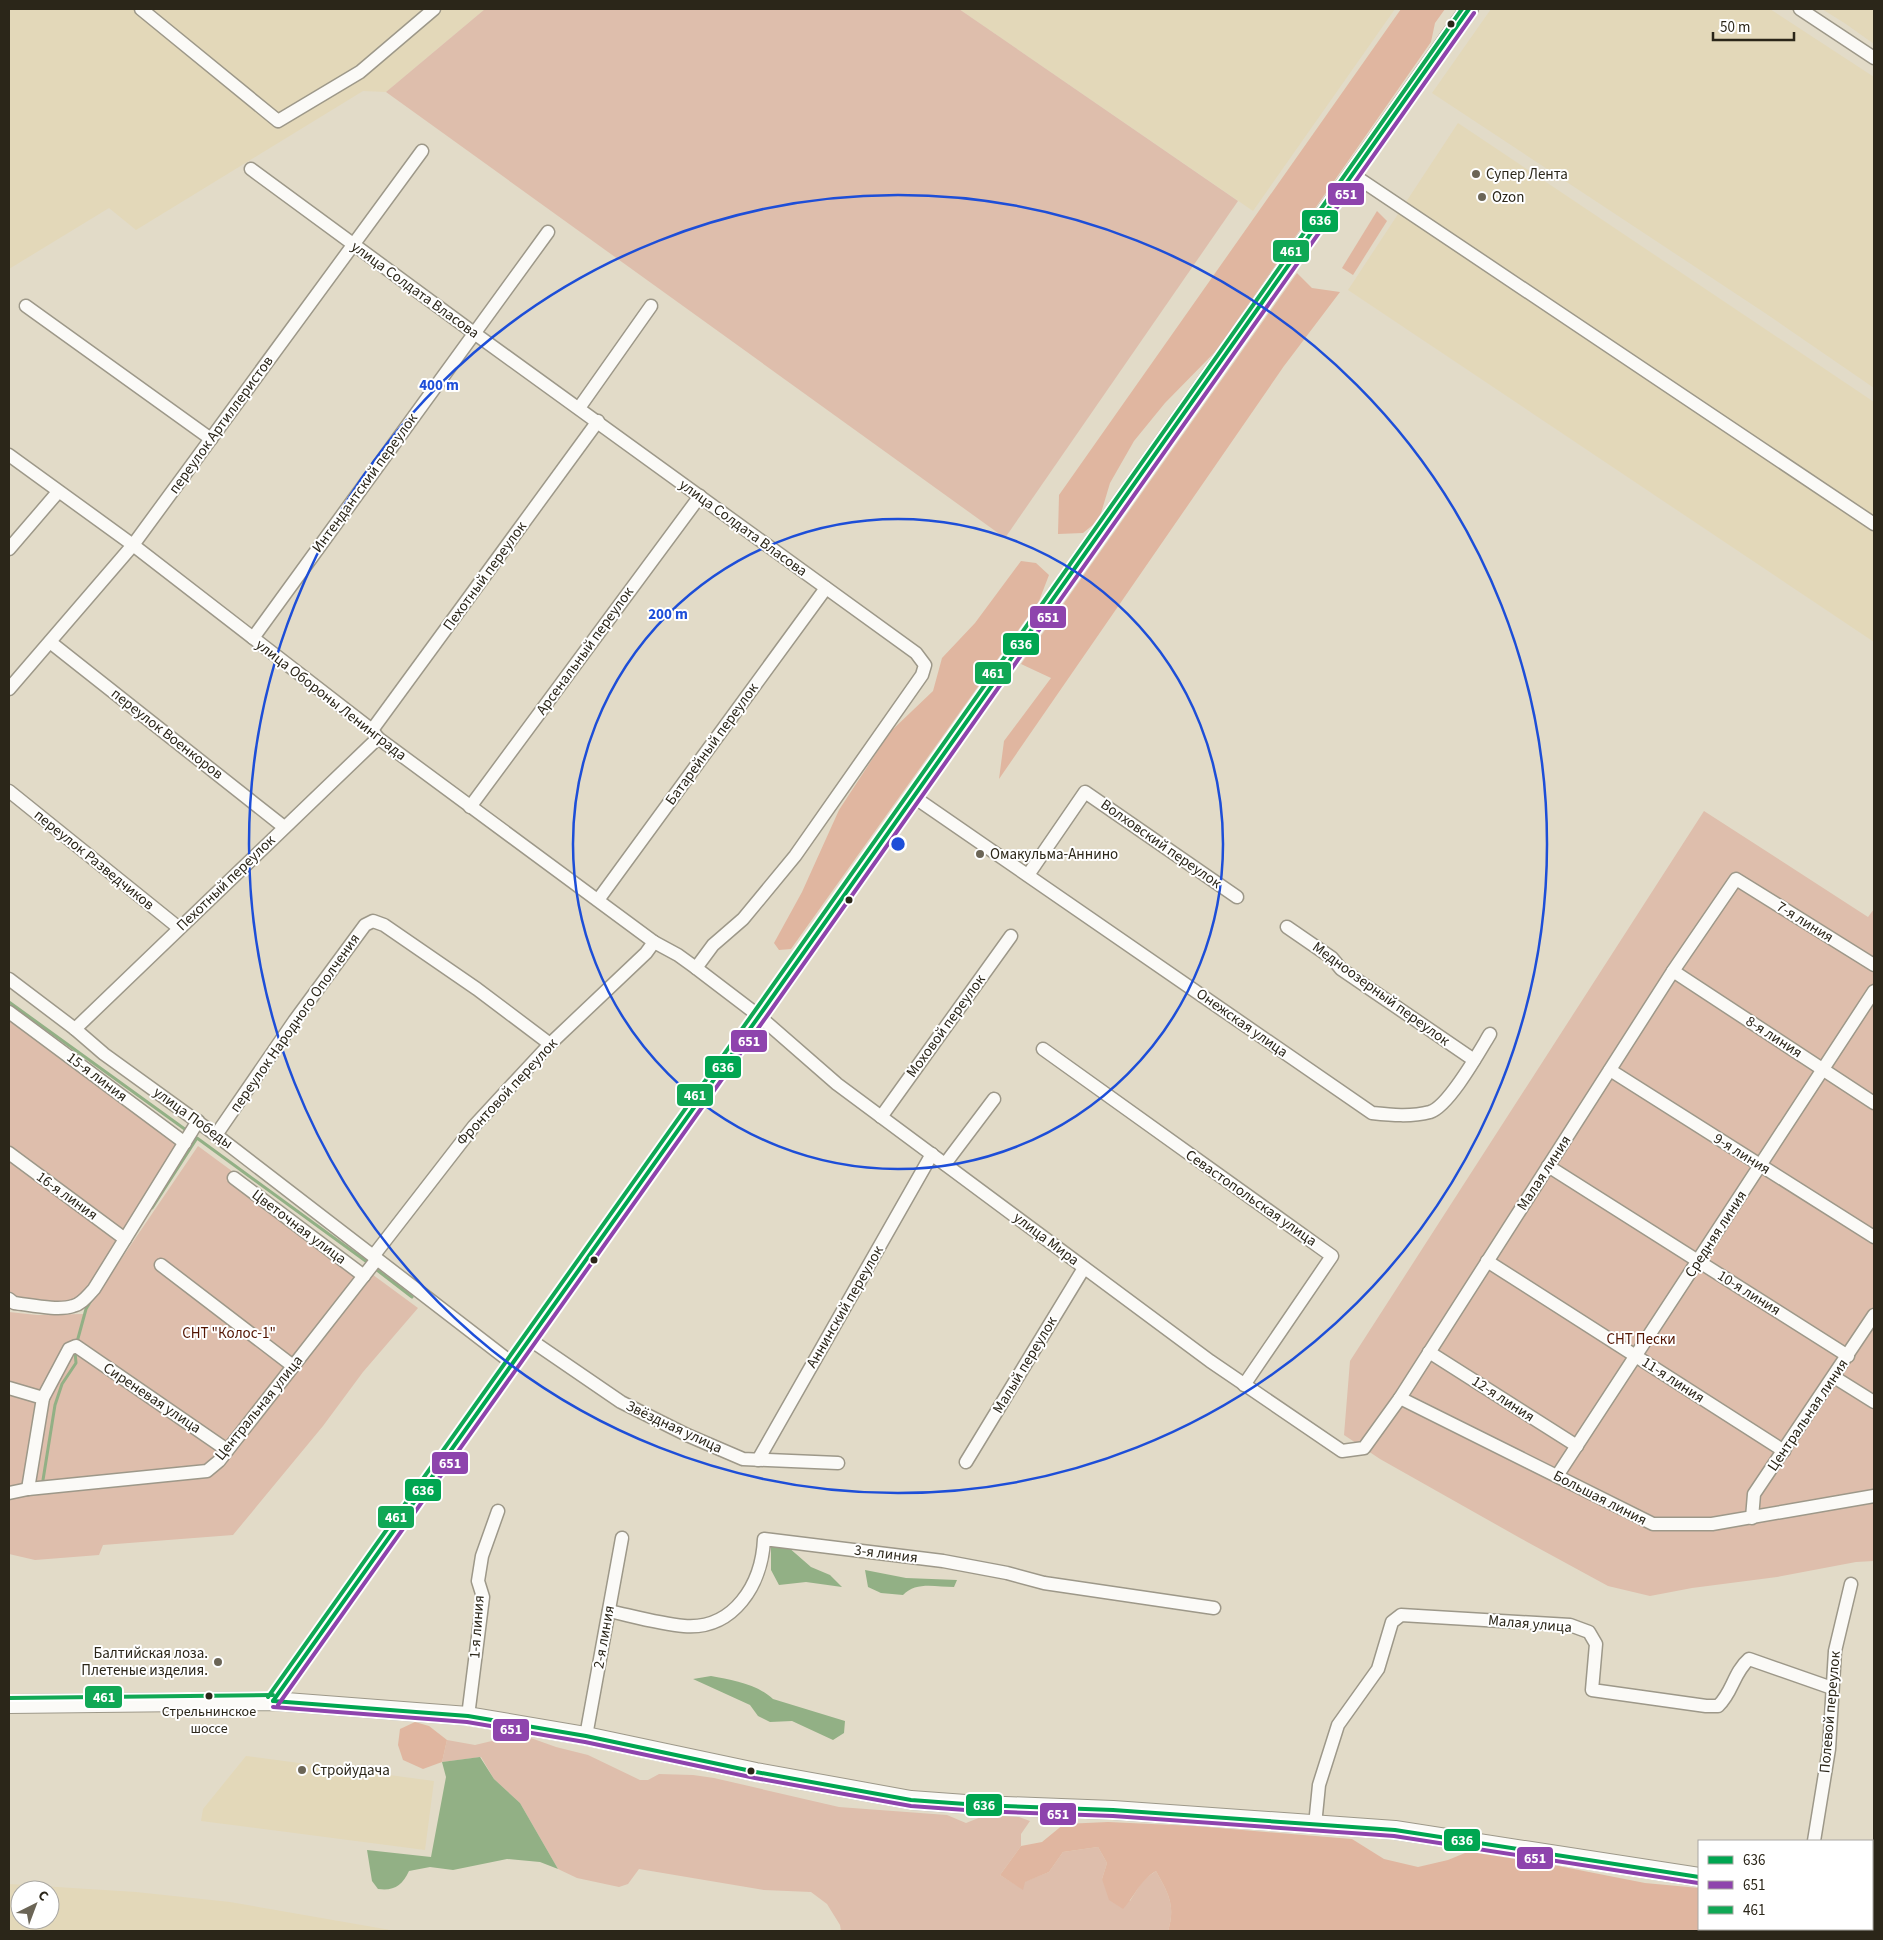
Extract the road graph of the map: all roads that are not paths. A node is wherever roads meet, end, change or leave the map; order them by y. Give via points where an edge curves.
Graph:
1 (141, 9) edge
2 (434, 9) edge
3 (1469, 9) edge
4 (1800, 9) edge
5 (1874, 58) edge
6 (422, 151) dead end
7 (251, 168) dead end
8 (1352, 174) junction
9 (548, 232) dead end
10 (353, 245) junction
11 (26, 306) dead end
12 (651, 306) dead end
13 (474, 333) junction
14 (579, 408) junction
15 (598, 422) junction
16 (211, 439) junction
17 (9, 455) edge
18 (58, 492) junction
19 (700, 496) junction
20 (1874, 524) edge
21 (133, 545) junction
22 (9, 549) edge
23 (826, 588) junction
24 (253, 638) junction
25 (50, 642) junction
26 (9, 689) edge
27 (375, 734) junction
28 (9, 791) edge
29 (914, 796) junction
30 (470, 807) junction
31 (284, 826) junction
32 (1028, 875) junction
33 (1736, 879) joint
34 (1237, 897) dead end
35 (598, 900) junction
36 (1288, 927) dead end
37 (179, 928) junction
38 (1011, 936) dead end
39 (654, 942) junction
40 (1874, 965) edge
41 (696, 968) junction
42 (1673, 971) junction
43 (9, 979) edge
44 (1874, 991) edge
45 (9, 1012) edge
46 (762, 1012) junction
47 (75, 1029) junction
48 (1490, 1034) dead end
49 (550, 1044) junction
50 (1043, 1049) dead end
51 (1474, 1060) junction
52 (1823, 1069) junction
53 (1610, 1070) junction
54 (994, 1099) dead end
55 (1874, 1103) edge
56 (881, 1117) junction
57 (198, 1121) junction
58 (216, 1135) junction
59 (185, 1143) junction
60 (9, 1154) edge
61 (932, 1154) junction
62 (945, 1164) junction
63 (1548, 1166) junction
64 (1760, 1166) junction
65 (234, 1178) dead end
66 (1874, 1237) edge
67 (125, 1239) junction
68 (375, 1257) junction
69 (1487, 1261) junction
70 (1698, 1261) junction
71 (161, 1264) dead end
72 (1084, 1268) junction
73 (364, 1276) junction
74 (12, 1301) edge
75 (1874, 1315) edge
76 (529, 1340) junction
77 (1429, 1352) junction
78 (1636, 1356) junction
79 (1848, 1356) junction
80 (512, 1363) junction
81 (293, 1366) junction
82 (1834, 1376) junction
83 (1244, 1385) junction
84 (9, 1388) edge
85 (43, 1398) junction
86 (1400, 1398) junction
87 (1874, 1402) edge
88 (1577, 1446) junction
89 (227, 1450) junction
90 (1342, 1451) joint
91 (1784, 1451) junction
92 (758, 1460) junction
93 (966, 1462) dead end
94 (838, 1463) dead end
95 (1557, 1476) junction
96 (28, 1489) junction
97 (9, 1493) edge
98 (1874, 1496) edge
99 (498, 1511) dead end
100 (1752, 1518) junction
101 (622, 1538) dead end
102 (1850, 1584) dead end
103 (1214, 1608) dead end
104 (609, 1611) junction
105 (1832, 1688) junction
106 (272, 1701) junction
107 (9, 1704) edge
108 (468, 1716) junction
109 (586, 1736) junction
110 (1315, 1825) junction
111 (1814, 1840) edge
112 (1698, 1877) edge

1 - 2 street via 278,121 360,72
3 - 8 main road
4 - 5 street
6 - 10 street, переулок Артиллеристов
7 - 10 street, улица Солдата Власова
8 - 20 street
8 - 29 main road
9 - 13 street, Интендантский переулок
10 - 13 street, улица Солдата Власова
10 - 16 street, переулок Артиллеристов
11 - 16 street
12 - 14 street
13 - 14 street, улица Солдата Власова
13 - 24 street, Интендантский переулок
14 - 15 street, улица Солдата Власова
15 - 19 street, улица Солдата Власова
15 - 27 street, Пехотный переулок
16 - 21 street, переулок Артиллеристов
17 - 18 street, улица Обороны Ленинграда
18 - 21 street, улица Обороны Ленинграда
18 - 22 street
19 - 23 street, улица Солдата Власова
19 - 30 street, Арсенальный переулок
21 - 24 street, улица Обороны Ленинграда
21 - 25 street, переулок Артиллеристов
23 - 35 street, Батарейный переулок
23 - 41 street, улица Солдата Власова via 916,653 925,664 922,675 795,856 743,919 713,945
24 - 27 street, улица Обороны Ленинграда
25 - 26 street, переулок Артиллеристов
25 - 31 street, переулок Военкоров
27 - 30 street, улица Обороны Ленинграда
27 - 31 street, Пехотный переулок
28 - 37 street, переулок Разведчиков
29 - 32 street, Онежская улица
29 - 46 main road
30 - 35 street, улица Обороны Ленинграда
31 - 37 street, Пехотный переулок
32 - 34 street, Волховский переулок via 1085,792
32 - 51 street, Онежская улица via 1372,1113 1398,1116 1431,1111 1447,1099
33 - 40 street, 7-я линия
33 - 42 street, Малая линия
35 - 39 street, улица Обороны Ленинграда
36 - 51 street, Медноозерный переулок via 1332,958 1341,969
37 - 47 street, Пехотный переулок
38 - 56 street, Моховой переулок
39 - 41 street, улица Обороны Ленинграда
39 - 49 street, Фронтовой переулок
41 - 46 street, улица Мира
42 - 52 street, 8-я линия
42 - 53 street, Малая линия
43 - 47 street, улица Победы
44 - 52 street, Средняя линия
45 - 59 street, 15-я линия
46 - 56 street, улица Мира via 837,1084
46 - 76 main road
47 - 57 street, улица Победы via 104,1054
48 - 51 street, Онежская улица
49 - 58 street, переулок Народного Ополчения via 384,925 373,921 365,925 295,1020
49 - 68 street, Фронтовой переулок via 474,1126
50 - 83 street, Севастопольская улица via 1332,1256
52 - 55 street, 8-я линия
52 - 64 street, Средняя линия
53 - 63 street, Малая линия
53 - 64 street, 9-я линия
54 - 62 street
56 - 61 street, улица Мира
57 - 58 street, улица Победы
57 - 59 street
58 - 68 street, улица Победы
59 - 67 street
60 - 67 street, 16-я линия
61 - 62 street, улица Мира
61 - 92 street, Аннинский переулок
62 - 72 street, улица Мира
63 - 69 street, Малая линия
63 - 70 street, 10-я линия
64 - 66 street, 9-я линия
64 - 70 street, Средняя линия
65 - 73 street, Цветочная улица
67 - 74 street via 94,1289 74,1306 58,1308
68 - 73 street, Центральная улица
68 - 80 street, улица Победы
69 - 77 street, Малая линия
69 - 78 street, 11-я линия
70 - 78 street, Средняя линия
70 - 79 street, 10-я линия
71 - 81 street
72 - 83 street, улица Мира
72 - 93 street, Малый переулок
73 - 81 street, Центральная улица
75 - 79 street, Центральная линия
76 - 80 main road
76 - 92 street, Звёздная улица via 621,1402 743,1459
77 - 86 street, Малая линия
77 - 88 street, 12-я линия
78 - 88 street, Средняя линия
78 - 91 street, 11-я линия
79 - 82 street, Центральная линия
80 - 106 main road
81 - 89 street, Центральная улица
82 - 87 street
82 - 91 street, Центральная линия
83 - 90 street, улица Мира
84 - 85 street
85 - 89 street, Сиреневая улица via 69,1350 76,1346
85 - 96 street
86 - 90 street, Малая линия via 1364,1448
86 - 95 street, Большая линия
88 - 95 street, Средняя линия
89 - 96 street, Центральная улица via 207,1471
91 - 100 street, Центральная линия via 1754,1494
92 - 94 street, Звёздная улица
95 - 100 street, Большая линия via 1653,1524 1712,1524
96 - 97 street, Центральная улица
98 - 100 street, Большая линия
99 - 108 street, 1-я линия via 482,1556 478,1581 482,1597
101 - 104 street, 2-я линия
102 - 105 street, Полевой переулок via 1835,1651
103 - 104 street, 3-я линия via 1044,1583 943,1561 764,1539 757,1578 746,1598 710,1625 684,1626
104 - 109 street, 2-я линия
105 - 110 street, Малая улица via 1749,1660 1740,1666 1725,1699 1718,1706 1592,1690 1596,1644 1589,1632 1570,1625 1401,1615 1392,1622 1378,1670 1338,1725 1319,1785
105 - 111 street, Полевой переулок via 1830,1749
106 - 107 main road
106 - 108 main road
108 - 109 main road
109 - 110 main road via 911,1800
110 - 112 main road via 1404,1832

